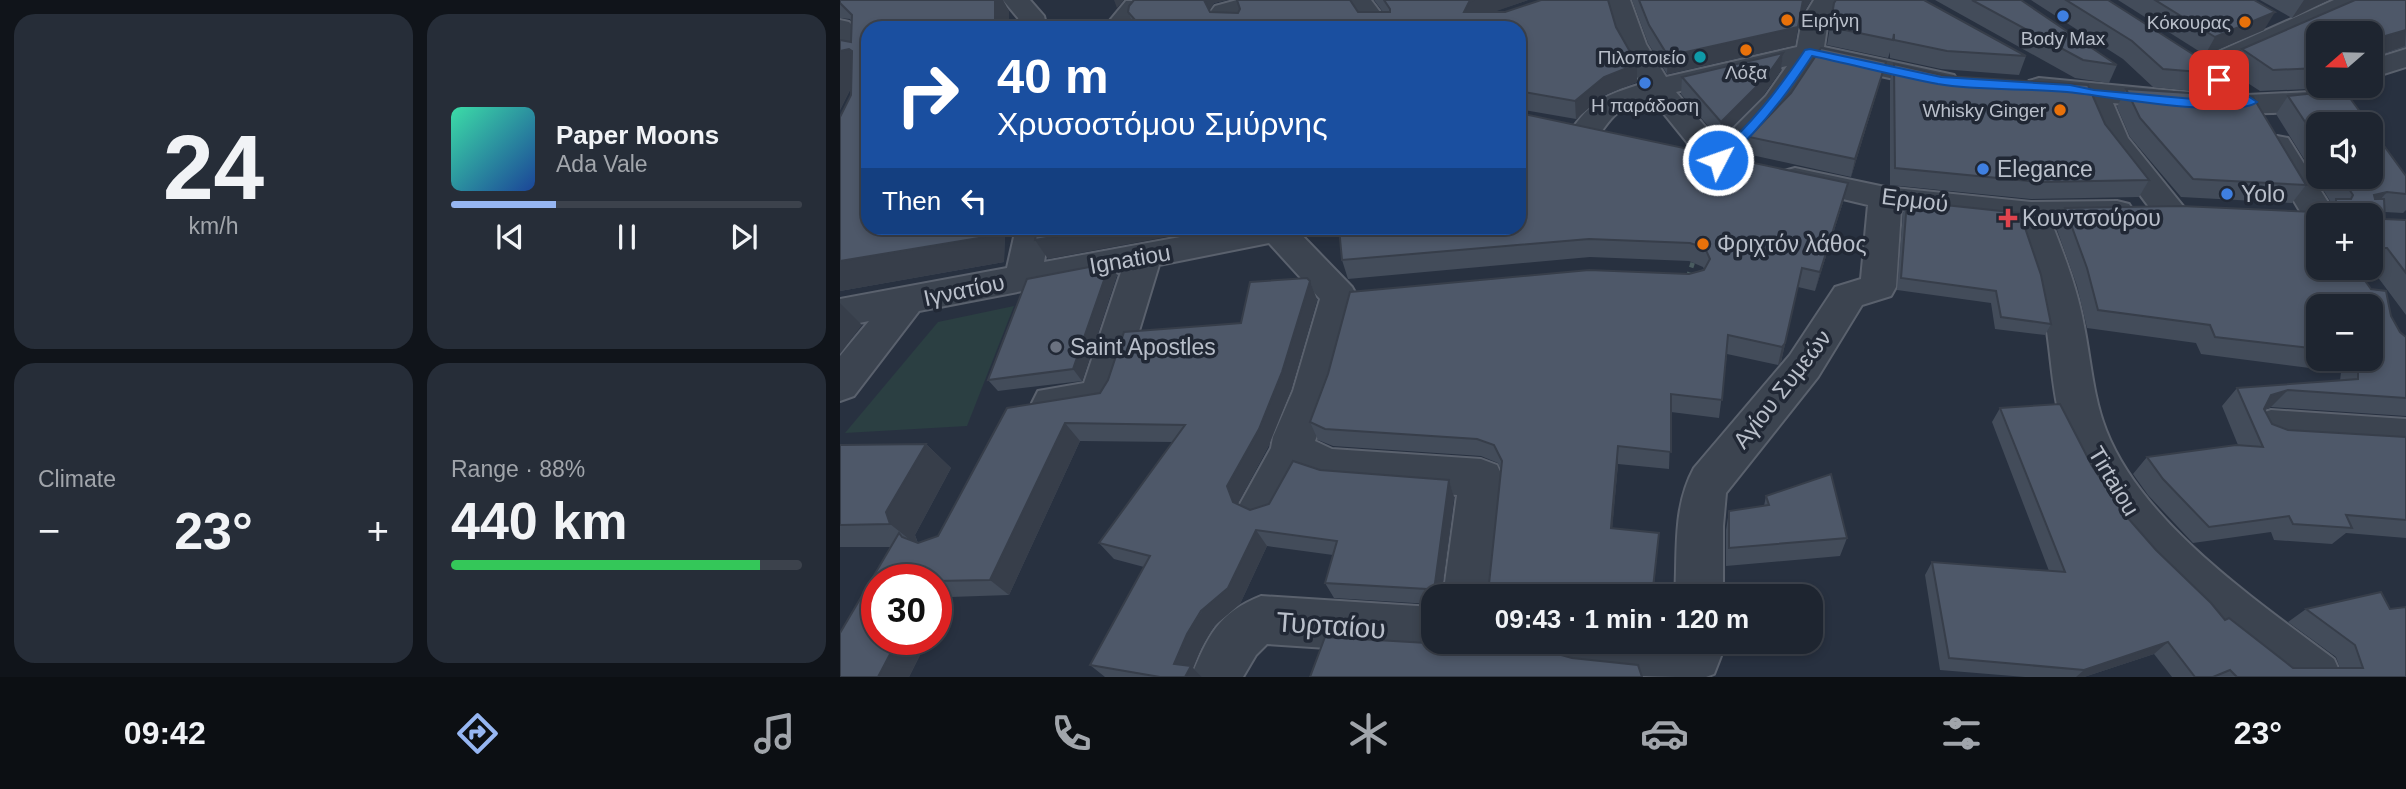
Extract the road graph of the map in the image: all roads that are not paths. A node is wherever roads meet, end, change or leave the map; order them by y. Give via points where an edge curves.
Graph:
1 (1016, 0) edge
2 (1269, 0) edge
3 (1358, 0) edge
4 (1617, 0) edge
5 (1827, 0) edge
6 (2353, 0) edge
7 (1032, 21) edge
8 (1228, 21) edge
9 (1374, 21) edge
10 (840, 28) edge
11 (1810, 52) junction
12 (856, 53) edge
13 (2406, 57) edge
14 (2384, 65) edge
15 (2112, 67) edge
16 (2384, 72) edge
17 (2018, 73) edge
18 (2406, 82) edge
19 (1975, 83) edge
20 (1660, 87) junction
21 (2082, 91) junction
22 (2143, 98) junction
23 (2320, 98) edge
24 (2251, 102) junction
25 (1622, 141) edge
26 (1671, 151) edge
27 (1718, 160) junction
28 (1885, 198) junction
29 (2306, 209) edge
30 (2031, 212) junction
31 (1032, 235) edge
32 (1248, 235) edge
33 (1283, 235) edge
34 (1144, 257) junction
35 (1023, 277) junction
36 (905, 303) junction
37 (840, 313) edge
38 (840, 385) edge
39 (1021, 407) edge
40 (2271, 427) edge
41 (2406, 436) edge
42 (1292, 451) junction
43 (1262, 504) edge
44 (1468, 584) edge
45 (1699, 584) edge
46 (1421, 630) edge
47 (1660, 654) edge
48 (1696, 658) edge
49 (1217, 677) edge
50 (2316, 677) edge

1 - 7 street
2 - 8 street via 1224,11
3 - 9 street
4 - 20 street via 1637,52
5 - 11 street via 1815,20
6 - 24 street via 2192,62
10 - 12 street
11 - 19 street via 1927,79
11 - 20 street
11 - 27 street via 1776,102
13 - 14 street
15 - 22 street
16 - 18 street
17 - 21 street
20 - 25 street via 1608,105 1571,130
20 - 27 street
21 - 22 street
21 - 30 street, Ερμού via 2114,140 2184,212
22 - 24 street via 2226,105
23 - 24 street
24 - 29 street
26 - 27 street, Ερμού
27 - 28 street, Ερμού
28 - 30 street, Ερμού
28 - 45 street, Αγίου Συμεών via 1878,287 1848,296 1813,356 1704,491
30 - 50 street, Tirtaiou via 2062,311 2089,442 2119,494 2167,555
31 - 35 street
32 - 34 street, Ignatiou
33 - 42 street via 1355,294
34 - 35 street, Ignatiou
34 - 39 street via 1099,397
35 - 36 street, Ιγνατίου
36 - 37 street, Ιγνατίου
36 - 38 street
40 - 41 street
42 - 43 street
42 - 44 street via 1329,467 1481,478
46 - 49 street, Τυρταίου via 1261,620 1235,641
47 - 48 street

